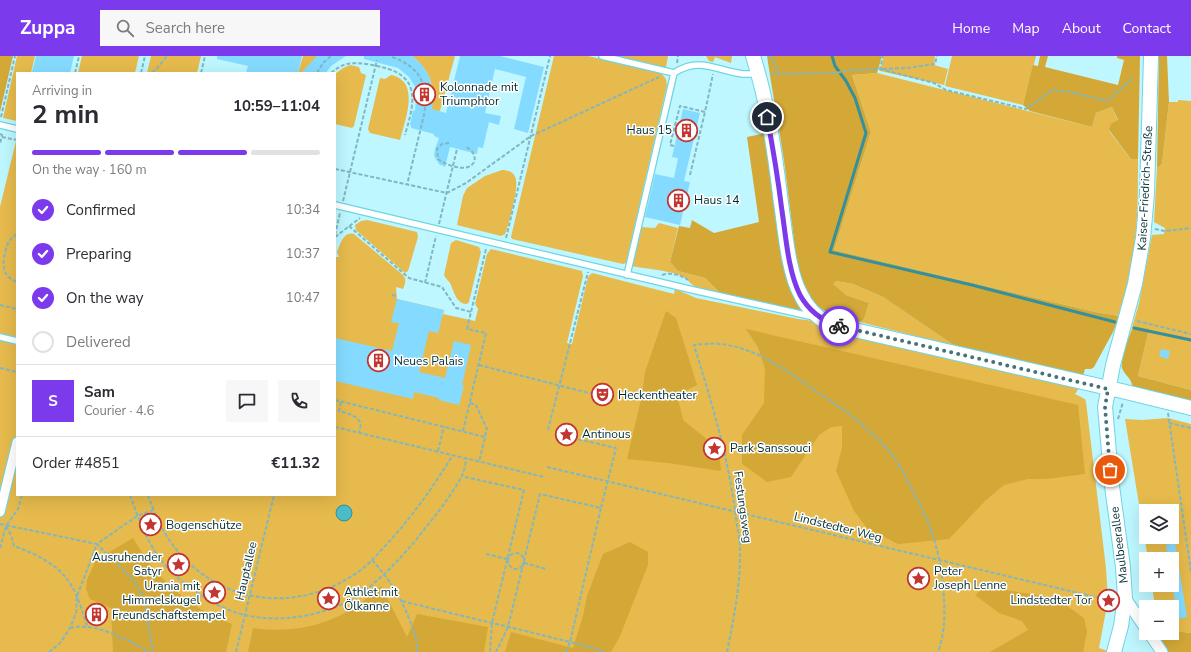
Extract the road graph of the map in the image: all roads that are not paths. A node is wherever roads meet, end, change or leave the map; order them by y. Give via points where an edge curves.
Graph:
1 (602, 56) edge
2 (753, 56) edge
3 (1151, 56) edge
4 (674, 73) junction
5 (759, 74) junction
6 (0, 124) edge
7 (16, 129) edge
8 (336, 205) edge
9 (627, 275) junction
10 (819, 318) junction
11 (0, 337) edge
12 (16, 341) edge
13 (1108, 389) junction
14 (1191, 408) edge
15 (16, 446) edge
16 (0, 512) edge
17 (1124, 598) junction
18 (1139, 619) edge
19 (1154, 640) edge
20 (1114, 652) edge
21 (1162, 652) edge

1 - 4 lane
2 - 5 street
3 - 13 street, Kaiser-Friedrich-Straße via 1144,228 1140,260
4 - 5 lane via 683,67 704,65 742,74
4 - 9 lane
5 - 10 street via 776,161 792,273 800,295
6 - 7 lane
8 - 9 lane
9 - 10 lane
10 - 13 street via 846,328
11 - 12 lane
13 - 14 street
13 - 17 street, Maulbeerallee via 1105,407 1123,567
15 - 16 street
17 - 18 street
17 - 20 street, Maulbeerallee via 1121,626
19 - 21 street

